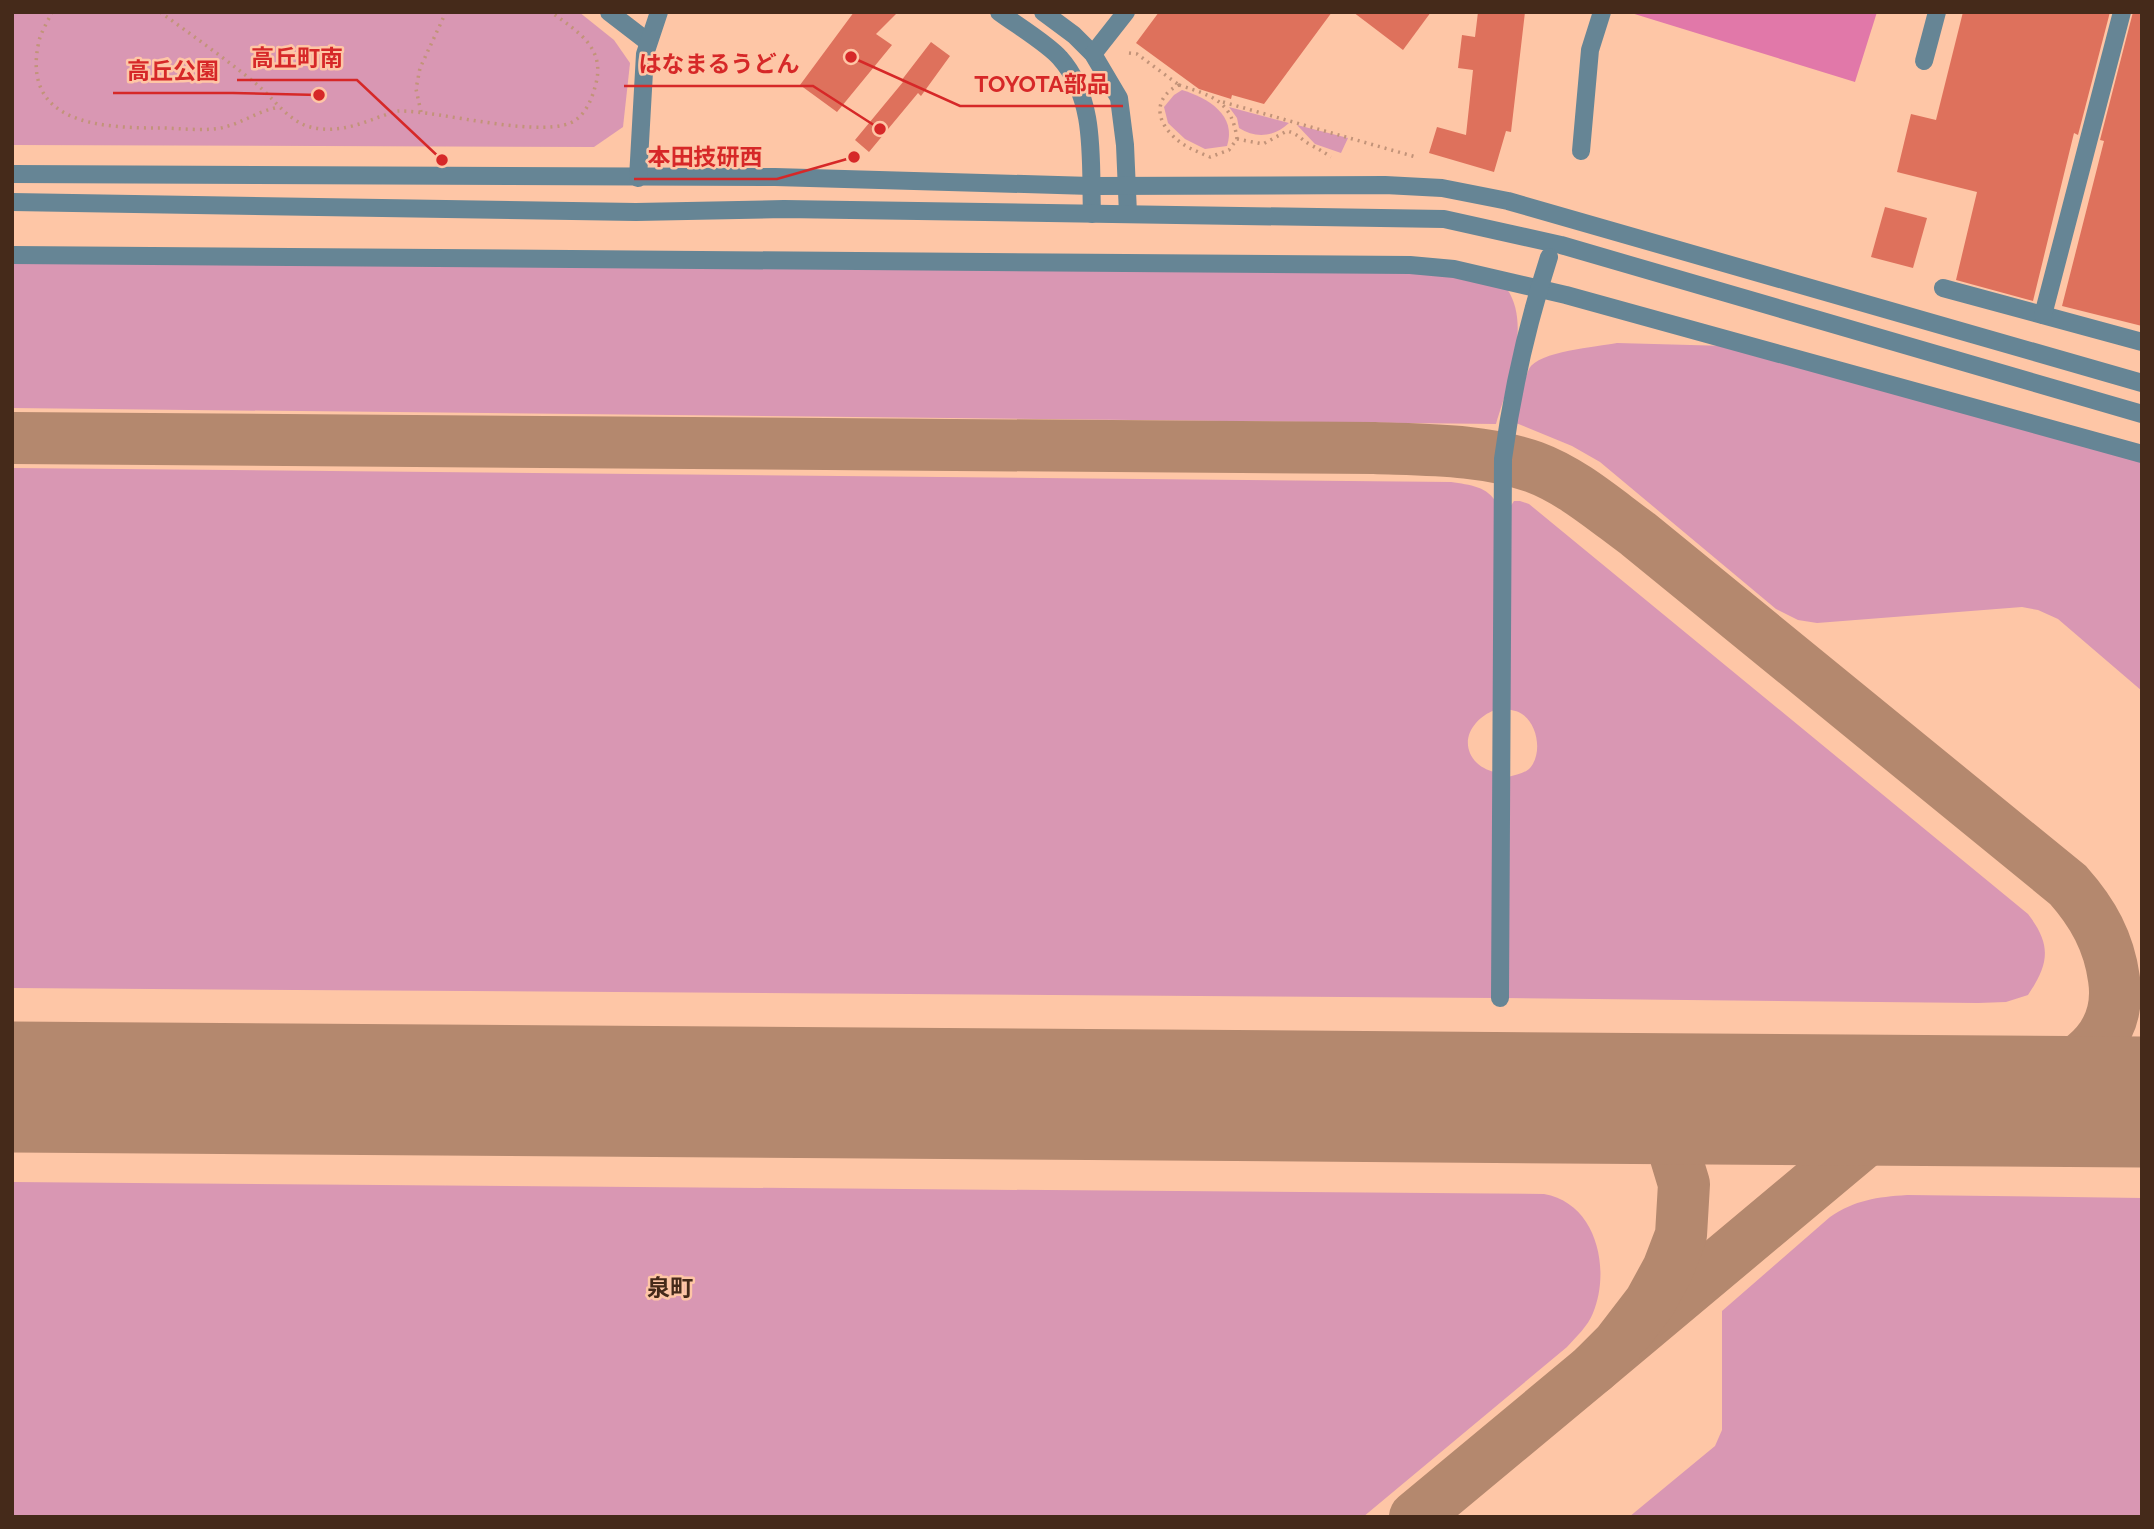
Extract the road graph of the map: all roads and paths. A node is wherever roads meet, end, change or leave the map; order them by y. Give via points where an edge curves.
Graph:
1 (52, 12) edge
2 (160, 12) edge
3 (446, 12) edge
4 (551, 12) edge
5 (609, 12) edge
6 (659, 12) edge
7 (999, 12) edge
8 (1043, 12) edge
9 (1126, 12) edge
10 (1602, 12) edge
11 (1937, 12) edge
12 (2122, 12) edge
13 (648, 42) junction
14 (1129, 52) dead end
15 (1093, 54) junction
16 (1924, 61) dead end
17 (1179, 85) junction
18 (1221, 102) junction
19 (280, 107) junction
20 (421, 112) junction
21 (1237, 139) junction
22 (1581, 151) dead end
23 (1331, 157) dead end
24 (1416, 157) dead end
25 (12, 174) edge
26 (638, 178) junction
27 (1091, 186) junction
28 (1127, 186) junction
29 (12, 202) edge
30 (1092, 214) junction
31 (1128, 214) junction
32 (12, 255) edge
33 (1549, 257) dead end
34 (1539, 288) junction
35 (1943, 288) dead end
36 (2043, 315) junction
37 (2142, 342) edge
38 (2142, 383) edge
39 (2142, 414) edge
40 (2142, 454) edge
41 (1500, 998) dead end

1 - 19 path via 39,41 37,69 43,97 65,115 104,125 223,128
2 - 19 path via 256,83
3 - 20 path via 420,68 416,89
4 - 20 path via 585,38 596,54 599,75 591,100 577,120 556,127 528,127
5 - 13 street
6 - 13 street
7 - 27 street via 1060,57 1080,90 1088,115
8 - 15 street
9 - 15 street
10 - 22 street via 1590,50
11 - 16 street
12 - 36 street
13 - 26 street
14 - 17 path
15 - 28 street via 1119,98
17 - 18 path
17 - 21 path via 1160,102 1161,117 1170,134 1210,158 1229,150
18 - 21 path via 1235,120
18 - 24 path
19 - 20 path via 307,125 334,131 396,111
21 - 23 path via 1263,144 1287,131
25 - 26 street
26 - 27 street
27 - 28 street
27 - 30 street
28 - 31 street
28 - 38 street via 1442,188 1508,201
29 - 30 street
30 - 31 street
31 - 39 street via 1455,221 1561,245
32 - 34 street via 1410,265 1454,269
33 - 34 street
34 - 40 street
34 - 41 street via 1503,459
35 - 36 street
36 - 37 street

